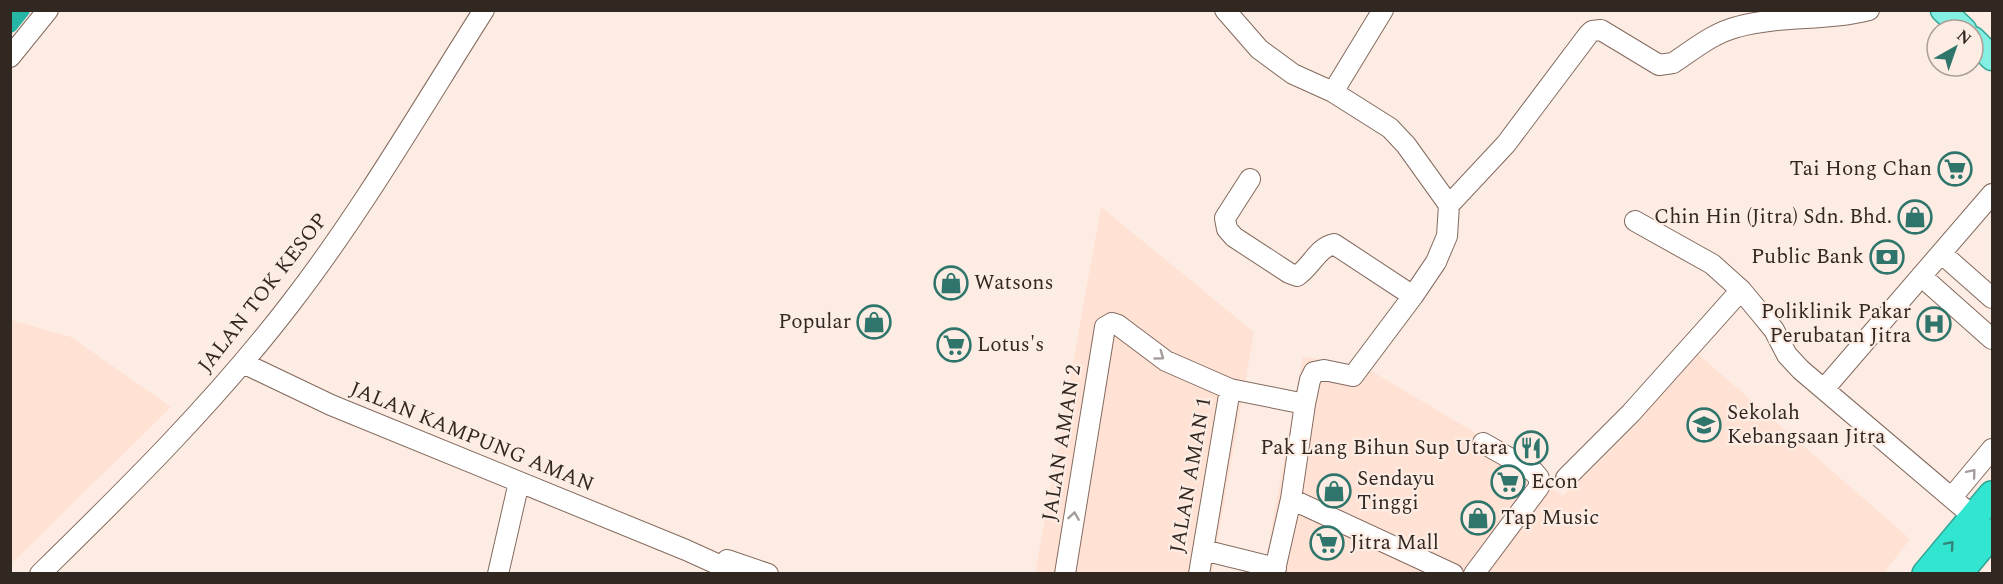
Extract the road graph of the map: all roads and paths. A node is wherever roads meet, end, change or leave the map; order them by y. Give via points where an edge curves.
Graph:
1 (48, 10) edge
2 (484, 10) edge
3 (1225, 10) edge
4 (1383, 10) edge
5 (1869, 10) edge
6 (1752, 17) edge
7 (10, 57) edge
8 (1333, 92) junction
9 (1250, 179) dead end
10 (1992, 194) edge
11 (1449, 205) junction
12 (1635, 221) dead end
13 (1941, 254) junction
14 (1921, 276) junction
15 (1741, 290) junction
16 (1413, 296) junction
17 (1992, 298) edge
18 (1992, 339) edge
19 (243, 363) junction
20 (1230, 389) junction
21 (1824, 389) junction
22 (1305, 404) junction
23 (1483, 443) dead end
24 (1992, 449) edge
25 (1566, 478) dead end
26 (519, 482) junction
27 (1952, 497) junction
28 (1292, 499) junction
29 (1988, 510) edge
30 (686, 550) junction
31 (1203, 550) junction
32 (1275, 571) edge
33 (40, 573) edge
34 (498, 573) edge
35 (739, 573) edge
36 (768, 573) edge
37 (1065, 573) edge
38 (1199, 573) edge
39 (1453, 573) edge
40 (1474, 573) edge
41 (1926, 573) edge
42 (1958, 573) edge

1 - 7 street
2 - 19 street, JALAN TOK KESOP via 342,231
3 - 8 street via 1259,49 1293,74
4 - 8 street
5 - 6 street
6 - 11 street via 1667,65 1659,65 1601,30 1592,31 1506,144
8 - 11 street via 1390,128
9 - 16 street via 1225,218 1234,237 1297,276 1326,246 1334,244
10 - 13 street
11 - 16 street via 1447,236 1436,262
12 - 15 street via 1712,264
13 - 14 street
13 - 17 street
14 - 18 street
14 - 21 street
15 - 21 street via 1774,330 1787,355
15 - 25 street via 1631,413
16 - 22 street via 1353,376 1324,370 1314,372
19 - 26 street, JALAN KAMPUNG AMAN via 321,401
19 - 33 street, JALAN TOK KESOP via 177,436
20 - 22 street, JALAN AMAN 1
20 - 31 street, JALAN AMAN 1
37 -> 20 street, JALAN AMAN 2 via 1105,327 1118,325 1166,362
21 - 27 street
22 - 28 street
23 - 40 street via 1534,472 1539,487
27 -> 24 street
26 - 30 street, JALAN KAMPUNG AMAN
26 - 34 street
27 - 29 street
28 - 32 street
28 - 39 street
41 -> 29 highway
29 - 42 highway
30 - 35 street, JALAN KAMPUNG AMAN
30 - 36 street, JALAN KAMPUNG AMAN
31 - 32 street
31 - 38 street, JALAN AMAN 1

